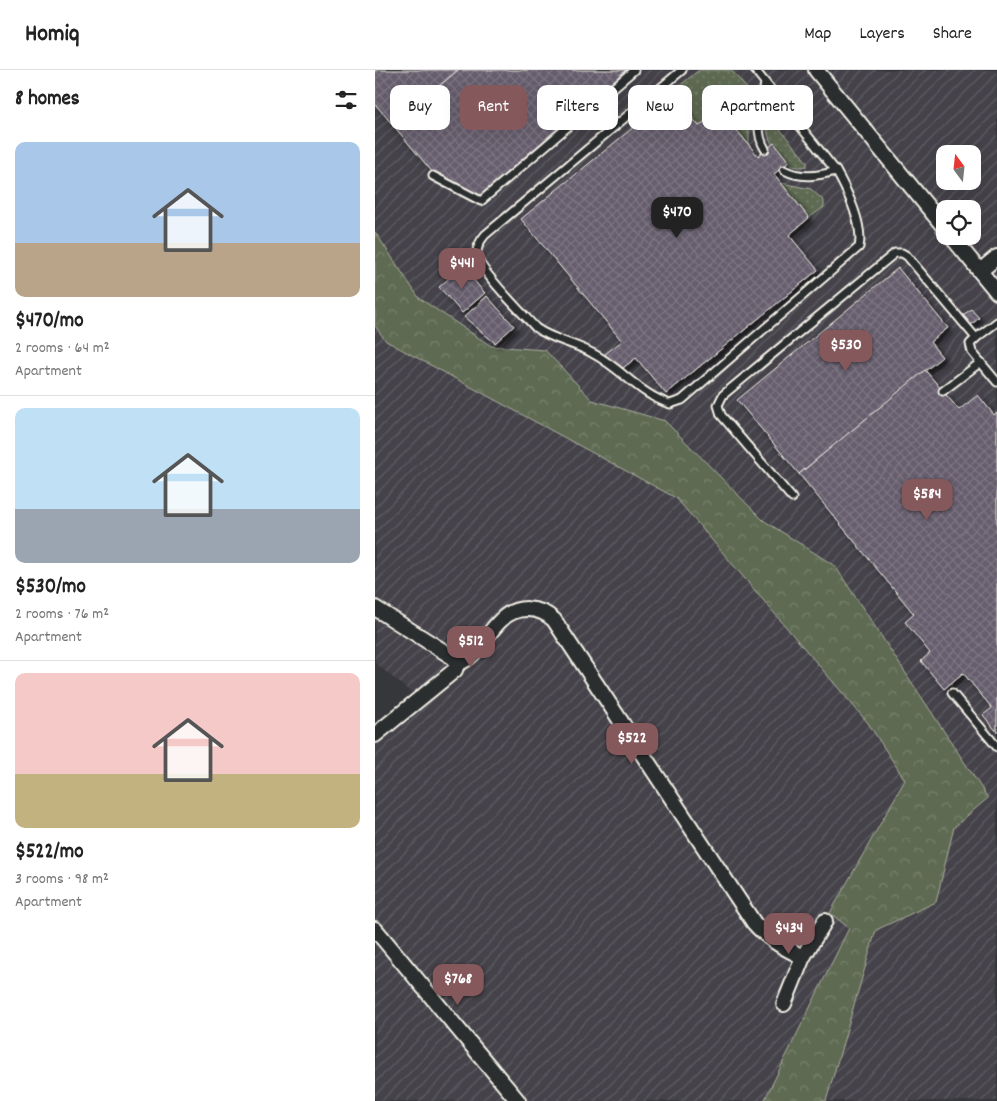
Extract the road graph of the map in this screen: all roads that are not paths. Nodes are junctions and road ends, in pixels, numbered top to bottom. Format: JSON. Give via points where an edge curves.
{"nodes":[{"id":1,"x":633,"y":70,"type":"edge"},
{"id":2,"x":682,"y":70,"type":"edge"},
{"id":3,"x":755,"y":70,"type":"edge"},
{"id":4,"x":816,"y":70,"type":"edge"},
{"id":5,"x":765,"y":83,"type":"junction"},
{"id":6,"x":765,"y":149,"type":"dead end"},
{"id":7,"x":783,"y":170,"type":"dead end"},
{"id":8,"x":836,"y":171,"type":"junction"},
{"id":9,"x":433,"y":176,"type":"dead end"},
{"id":10,"x":936,"y":217,"type":"edge"},
{"id":11,"x":958,"y":245,"type":"edge"},
{"id":12,"x":997,"y":257,"type":"edge"},
{"id":13,"x":980,"y":271,"type":"junction"},
{"id":14,"x":997,"y":292,"type":"edge"},
{"id":15,"x":997,"y":322,"type":"edge"},
{"id":16,"x":976,"y":338,"type":"junction"},
{"id":17,"x":981,"y":362,"type":"junction"},
{"id":18,"x":997,"y":382,"type":"edge"},
{"id":19,"x":943,"y":392,"type":"dead end"},
{"id":20,"x":792,"y":498,"type":"dead end"},
{"id":21,"x":375,"y":608,"type":"edge"},
{"id":22,"x":457,"y":664,"type":"junction"},
{"id":23,"x":952,"y":693,"type":"dead end"},
{"id":24,"x":375,"y":735,"type":"edge"},
{"id":25,"x":997,"y":747,"type":"edge"},
{"id":26,"x":825,"y":921,"type":"dead end"},
{"id":27,"x":375,"y":929,"type":"edge"},
{"id":28,"x":803,"y":957,"type":"junction"},
{"id":29,"x":784,"y":1004,"type":"dead end"},
{"id":30,"x":518,"y":1101,"type":"edge"}],
"edges":[{"from":1,"to":9,"type":"lane","via":[[481,201]]},
{"from":2,"to":8,"type":"lane","via":[[480,242],[477,256],[484,270],[545,334],[597,356],[665,403],[677,403],[859,247],[861,240],[857,220]]},
{"from":3,"to":5,"type":"lane"},
{"from":4,"to":10,"type":"street"},
{"from":5,"to":6,"type":"lane","via":[[759,128]]},
{"from":5,"to":8,"type":"lane"},
{"from":7,"to":8,"type":"lane","via":[[800,176]]},
{"from":11,"to":13,"type":"street"},
{"from":12,"to":13,"type":"street"},
{"from":13,"to":14,"type":"street"},
{"from":15,"to":16,"type":"lane"},
{"from":16,"to":17,"type":"lane","via":[[970,344]]},
{"from":16,"to":20,"type":"lane","via":[[907,256],[895,253],[723,395],[718,405],[721,415]]},
{"from":17,"to":18,"type":"lane"},
{"from":17,"to":19,"type":"lane"},
{"from":21,"to":22,"type":"street","via":[[454,658]]},
{"from":22,"to":24,"type":"street","via":[[455,670]]},
{"from":22,"to":28,"type":"street","via":[[474,654],[509,614],[527,609],[549,615],[754,923],[763,934]]},
{"from":23,"to":25,"type":"lane"},
{"from":26,"to":28,"type":"street"},
{"from":27,"to":30,"type":"street"},
{"from":28,"to":29,"type":"street"}]}
